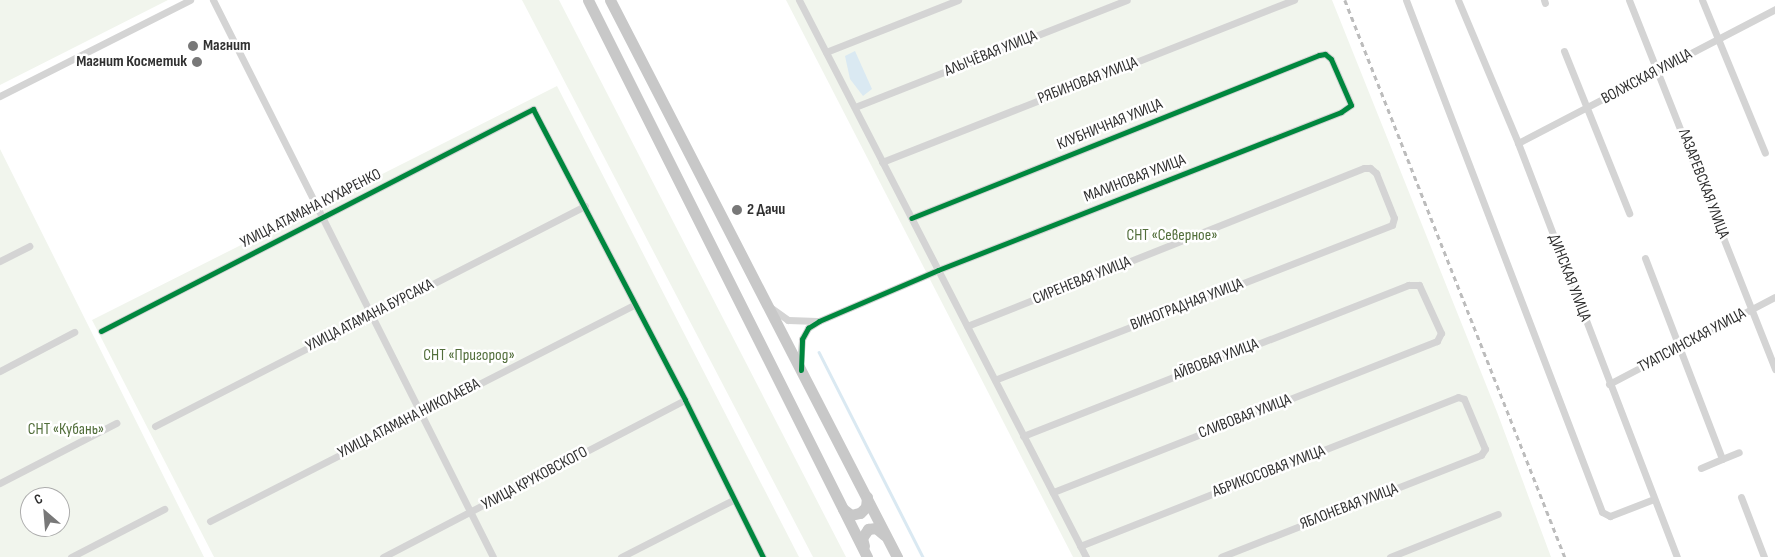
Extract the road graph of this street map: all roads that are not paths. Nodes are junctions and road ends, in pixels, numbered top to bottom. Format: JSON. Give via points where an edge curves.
{"nodes":[{"id":1,"x":190,"y":0,"type":"edge"},
{"id":2,"x":213,"y":0,"type":"edge"},
{"id":3,"x":588,"y":0,"type":"edge"},
{"id":4,"x":610,"y":0,"type":"edge"},
{"id":5,"x":800,"y":0,"type":"edge"},
{"id":6,"x":958,"y":0,"type":"edge"},
{"id":7,"x":1127,"y":0,"type":"edge"},
{"id":8,"x":1294,"y":0,"type":"edge"},
{"id":9,"x":1406,"y":0,"type":"edge"},
{"id":10,"x":1458,"y":0,"type":"edge"},
{"id":11,"x":1629,"y":0,"type":"edge"},
{"id":12,"x":1702,"y":0,"type":"edge"},
{"id":13,"x":180,"y":2,"type":"edge"},
{"id":14,"x":1775,"y":9,"type":"edge"},
{"id":15,"x":1718,"y":39,"type":"junction"},
{"id":16,"x":1564,"y":50,"type":"dead end"},
{"id":17,"x":826,"y":52,"type":"junction"},
{"id":18,"x":1658,"y":70,"type":"junction"},
{"id":19,"x":0,"y":96,"type":"edge"},
{"id":20,"x":855,"y":107,"type":"junction"},
{"id":21,"x":1587,"y":109,"type":"junction"},
{"id":22,"x":1341,"y":112,"type":"joint"},
{"id":23,"x":1518,"y":143,"type":"junction"},
{"id":24,"x":1766,"y":153,"type":"dead end"},
{"id":25,"x":882,"y":162,"type":"junction"},
{"id":26,"x":586,"y":206,"type":"junction"},
{"id":27,"x":1629,"y":213,"type":"dead end"},
{"id":28,"x":322,"y":217,"type":"junction"},
{"id":29,"x":911,"y":218,"type":"junction"},
{"id":30,"x":1379,"y":230,"type":"joint"},
{"id":31,"x":29,"y":246,"type":"dead end"},
{"id":32,"x":1645,"y":258,"type":"dead end"},
{"id":33,"x":0,"y":261,"type":"edge"},
{"id":34,"x":938,"y":270,"type":"junction"},
{"id":35,"x":1775,"y":297,"type":"edge"},
{"id":36,"x":635,"y":304,"type":"junction"},
{"id":37,"x":767,"y":305,"type":"junction"},
{"id":38,"x":1752,"y":310,"type":"junction"},
{"id":39,"x":370,"y":315,"type":"junction"},
{"id":40,"x":819,"y":321,"type":"junction"},
{"id":41,"x":967,"y":326,"type":"junction"},
{"id":42,"x":101,"y":330,"type":"dead end"},
{"id":43,"x":74,"y":332,"type":"dead end"},
{"id":44,"x":1437,"y":341,"type":"joint"},
{"id":45,"x":1680,"y":347,"type":"junction"},
{"id":46,"x":1775,"y":369,"type":"edge"},
{"id":47,"x":801,"y":370,"type":"junction"},
{"id":48,"x":0,"y":371,"type":"edge"},
{"id":49,"x":994,"y":380,"type":"junction"},
{"id":50,"x":1609,"y":384,"type":"junction"},
{"id":51,"x":1458,"y":397,"type":"joint"},
{"id":52,"x":685,"y":400,"type":"junction"},
{"id":53,"x":420,"y":412,"type":"junction"},
{"id":54,"x":116,"y":423,"type":"dead end"},
{"id":55,"x":155,"y":426,"type":"dead end"},
{"id":56,"x":1023,"y":436,"type":"junction"},
{"id":57,"x":1739,"y":452,"type":"dead end"},
{"id":58,"x":1722,"y":459,"type":"junction"},
{"id":59,"x":1701,"y":468,"type":"dead end"},
{"id":60,"x":0,"y":483,"type":"edge"},
{"id":61,"x":1052,"y":492,"type":"junction"},
{"id":62,"x":867,"y":496,"type":"junction"},
{"id":63,"x":1741,"y":497,"type":"dead end"},
{"id":64,"x":1654,"y":499,"type":"junction"},
{"id":65,"x":733,"y":500,"type":"junction"},
{"id":66,"x":842,"y":507,"type":"junction"},
{"id":67,"x":164,"y":509,"type":"dead end"},
{"id":68,"x":470,"y":513,"type":"junction"},
{"id":69,"x":1498,"y":514,"type":"dead end"},
{"id":70,"x":210,"y":521,"type":"dead end"},
{"id":71,"x":889,"y":540,"type":"junction"},
{"id":72,"x":1080,"y":546,"type":"junction"},
{"id":73,"x":866,"y":555,"type":"edge"},
{"id":74,"x":71,"y":557,"type":"edge"},
{"id":75,"x":383,"y":557,"type":"edge"},
{"id":76,"x":493,"y":557,"type":"edge"},
{"id":77,"x":621,"y":557,"type":"edge"},
{"id":78,"x":763,"y":557,"type":"edge"},
{"id":79,"x":897,"y":557,"type":"edge"},
{"id":80,"x":1086,"y":557,"type":"edge"},
{"id":81,"x":1221,"y":557,"type":"edge"},
{"id":82,"x":1390,"y":557,"type":"edge"},
{"id":83,"x":1677,"y":557,"type":"edge"},
{"id":84,"x":1764,"y":557,"type":"edge"}],
"edges":[{"from":1,"to":13,"type":"street"},
{"from":2,"to":28,"type":"street"},
{"from":3,"to":66,"type":"main road"},
{"from":4,"to":37,"type":"main road"},
{"from":5,"to":17,"type":"street"},
{"from":6,"to":17,"type":"street"},
{"from":7,"to":20,"type":"street","name":"АЛЫЧЁВАЯ УЛИЦА"},
{"from":8,"to":25,"type":"street","name":"РЯБИНОВАЯ УЛИЦА"},
{"from":9,"to":64,"type":"street","via":[[1602,512],[1610,516]]},
{"from":10,"to":23,"type":"street","name":"ДИНСКАЯ УЛИЦА"},
{"from":11,"to":18,"type":"street","name":"ЛАЗАРЕВСКАЯ УЛИЦА"},
{"from":12,"to":15,"type":"street"},
{"from":13,"to":19,"type":"street"},
{"from":14,"to":15,"type":"street","name":"ВОЛЖСКАЯ УЛИЦА"},
{"from":15,"to":18,"type":"street","name":"ВОЛЖСКАЯ УЛИЦА"},
{"from":15,"to":24,"type":"street"},
{"from":16,"to":21,"type":"street"},
{"from":17,"to":20,"type":"street"},
{"from":18,"to":21,"type":"street","name":"ВОЛЖСКАЯ УЛИЦА"},
{"from":18,"to":38,"type":"street","name":"ЛАЗАРЕВСКАЯ УЛИЦА"},
{"from":20,"to":25,"type":"street"},
{"from":21,"to":23,"type":"street","name":"ВОЛЖСКАЯ УЛИЦА"},
{"from":21,"to":27,"type":"street"},
{"from":22,"to":29,"type":"street","name":"КЛУБНИЧНАЯ УЛИЦА","via":[[1350,108],[1350,101],[1331,59],[1325,54],[1319,55]]},
{"from":22,"to":34,"type":"street","name":"МАЛИНОВАЯ УЛИЦА"},
{"from":23,"to":50,"type":"street","name":"ДИНСКАЯ УЛИЦА"},
{"from":25,"to":29,"type":"street"},
{"from":26,"to":28,"type":"street","name":"УЛИЦА АТАМАНА КУХАРЕНКО","via":[[533,108]]},
{"from":26,"to":36,"type":"street"},
{"from":26,"to":39,"type":"street","name":"УЛИЦА АТАМАНА БУРСАКА"},
{"from":28,"to":39,"type":"street"},
{"from":28,"to":42,"type":"street","name":"УЛИЦА АТАМАНА КУХАРЕНКО"},
{"from":29,"to":34,"type":"street"},
{"from":30,"to":41,"type":"street","name":"СИРЕНЕВАЯ УЛИЦА","via":[[1392,225],[1394,218],[1376,173],[1364,168]]},
{"from":30,"to":49,"type":"street","name":"ВИНОГРАДНАЯ УЛИЦА"},
{"from":31,"to":33,"type":"street"},
{"from":32,"to":45,"type":"street"},
{"from":34,"to":40,"type":"street","name":"МАЛИНОВАЯ УЛИЦА"},
{"from":34,"to":41,"type":"street"},
{"from":35,"to":38,"type":"street","name":"ТУАПСИНСКАЯ УЛИЦА"},
{"from":36,"to":52,"type":"street"},
{"from":36,"to":53,"type":"street","name":"УЛИЦА АТАМАНА НИКОЛАЕВА"},
{"from":37,"to":40,"type":"street","via":[[788,320]]},
{"from":37,"to":47,"type":"main road"},
{"from":38,"to":45,"type":"street","name":"ТУАПСИНСКАЯ УЛИЦА"},
{"from":38,"to":46,"type":"street","name":"ЛАЗАРЕВСКАЯ УЛИЦА"},
{"from":39,"to":53,"type":"street"},
{"from":39,"to":55,"type":"street","name":"УЛИЦА АТАМАНА БУРСАКА"},
{"from":40,"to":47,"type":"street","via":[[808,328],[802,339]]},
{"from":41,"to":49,"type":"street"},
{"from":43,"to":48,"type":"street"},
{"from":44,"to":56,"type":"street","name":"АЙВОВАЯ УЛИЦА","via":[[1441,333],[1419,285],[1408,285]]},
{"from":44,"to":61,"type":"street","name":"СЛИВОВАЯ УЛИЦА"},
{"from":45,"to":50,"type":"street","name":"ТУАПСИНСКАЯ УЛИЦА"},
{"from":45,"to":58,"type":"street"},
{"from":47,"to":62,"type":"main road"},
{"from":49,"to":56,"type":"street"},
{"from":50,"to":64,"type":"street","name":"ДИНСКАЯ УЛИЦА"},
{"from":51,"to":72,"type":"street","name":"АБРИКОСОВАЯ УЛИЦА"},
{"from":51,"to":81,"type":"street","name":"ЯБЛОНЕВАЯ УЛИЦА","via":[[1466,402],[1485,449],[1478,457]]},
{"from":52,"to":65,"type":"street"},
{"from":52,"to":68,"type":"street","name":"УЛИЦА КРУКОВСКОГО"},
{"from":53,"to":68,"type":"street"},
{"from":53,"to":70,"type":"street","name":"УЛИЦА АТАМАНА НИКОЛАЕВА"},
{"from":54,"to":60,"type":"street"},
{"from":56,"to":61,"type":"street"},
{"from":57,"to":58,"type":"street"},
{"from":58,"to":59,"type":"street"},
{"from":61,"to":72,"type":"street"},
{"from":62,"to":66,"type":"main road","via":[[866,507],[860,513],[851,515]]},
{"from":62,"to":71,"type":"main road"},
{"from":63,"to":84,"type":"street"},
{"from":64,"to":83,"type":"street","name":"ДИНСКАЯ УЛИЦА"},
{"from":65,"to":77,"type":"street"},
{"from":65,"to":78,"type":"street"},
{"from":66,"to":73,"type":"main road"},
{"from":67,"to":74,"type":"street"},
{"from":68,"to":75,"type":"street","name":"УЛИЦА КРУКОВСКОГО"},
{"from":68,"to":76,"type":"street"},
{"from":69,"to":82,"type":"street"},
{"from":71,"to":73,"type":"main road","via":[[876,528],[868,529],[862,538]]},
{"from":71,"to":79,"type":"main road"},
{"from":72,"to":80,"type":"street"}]}
